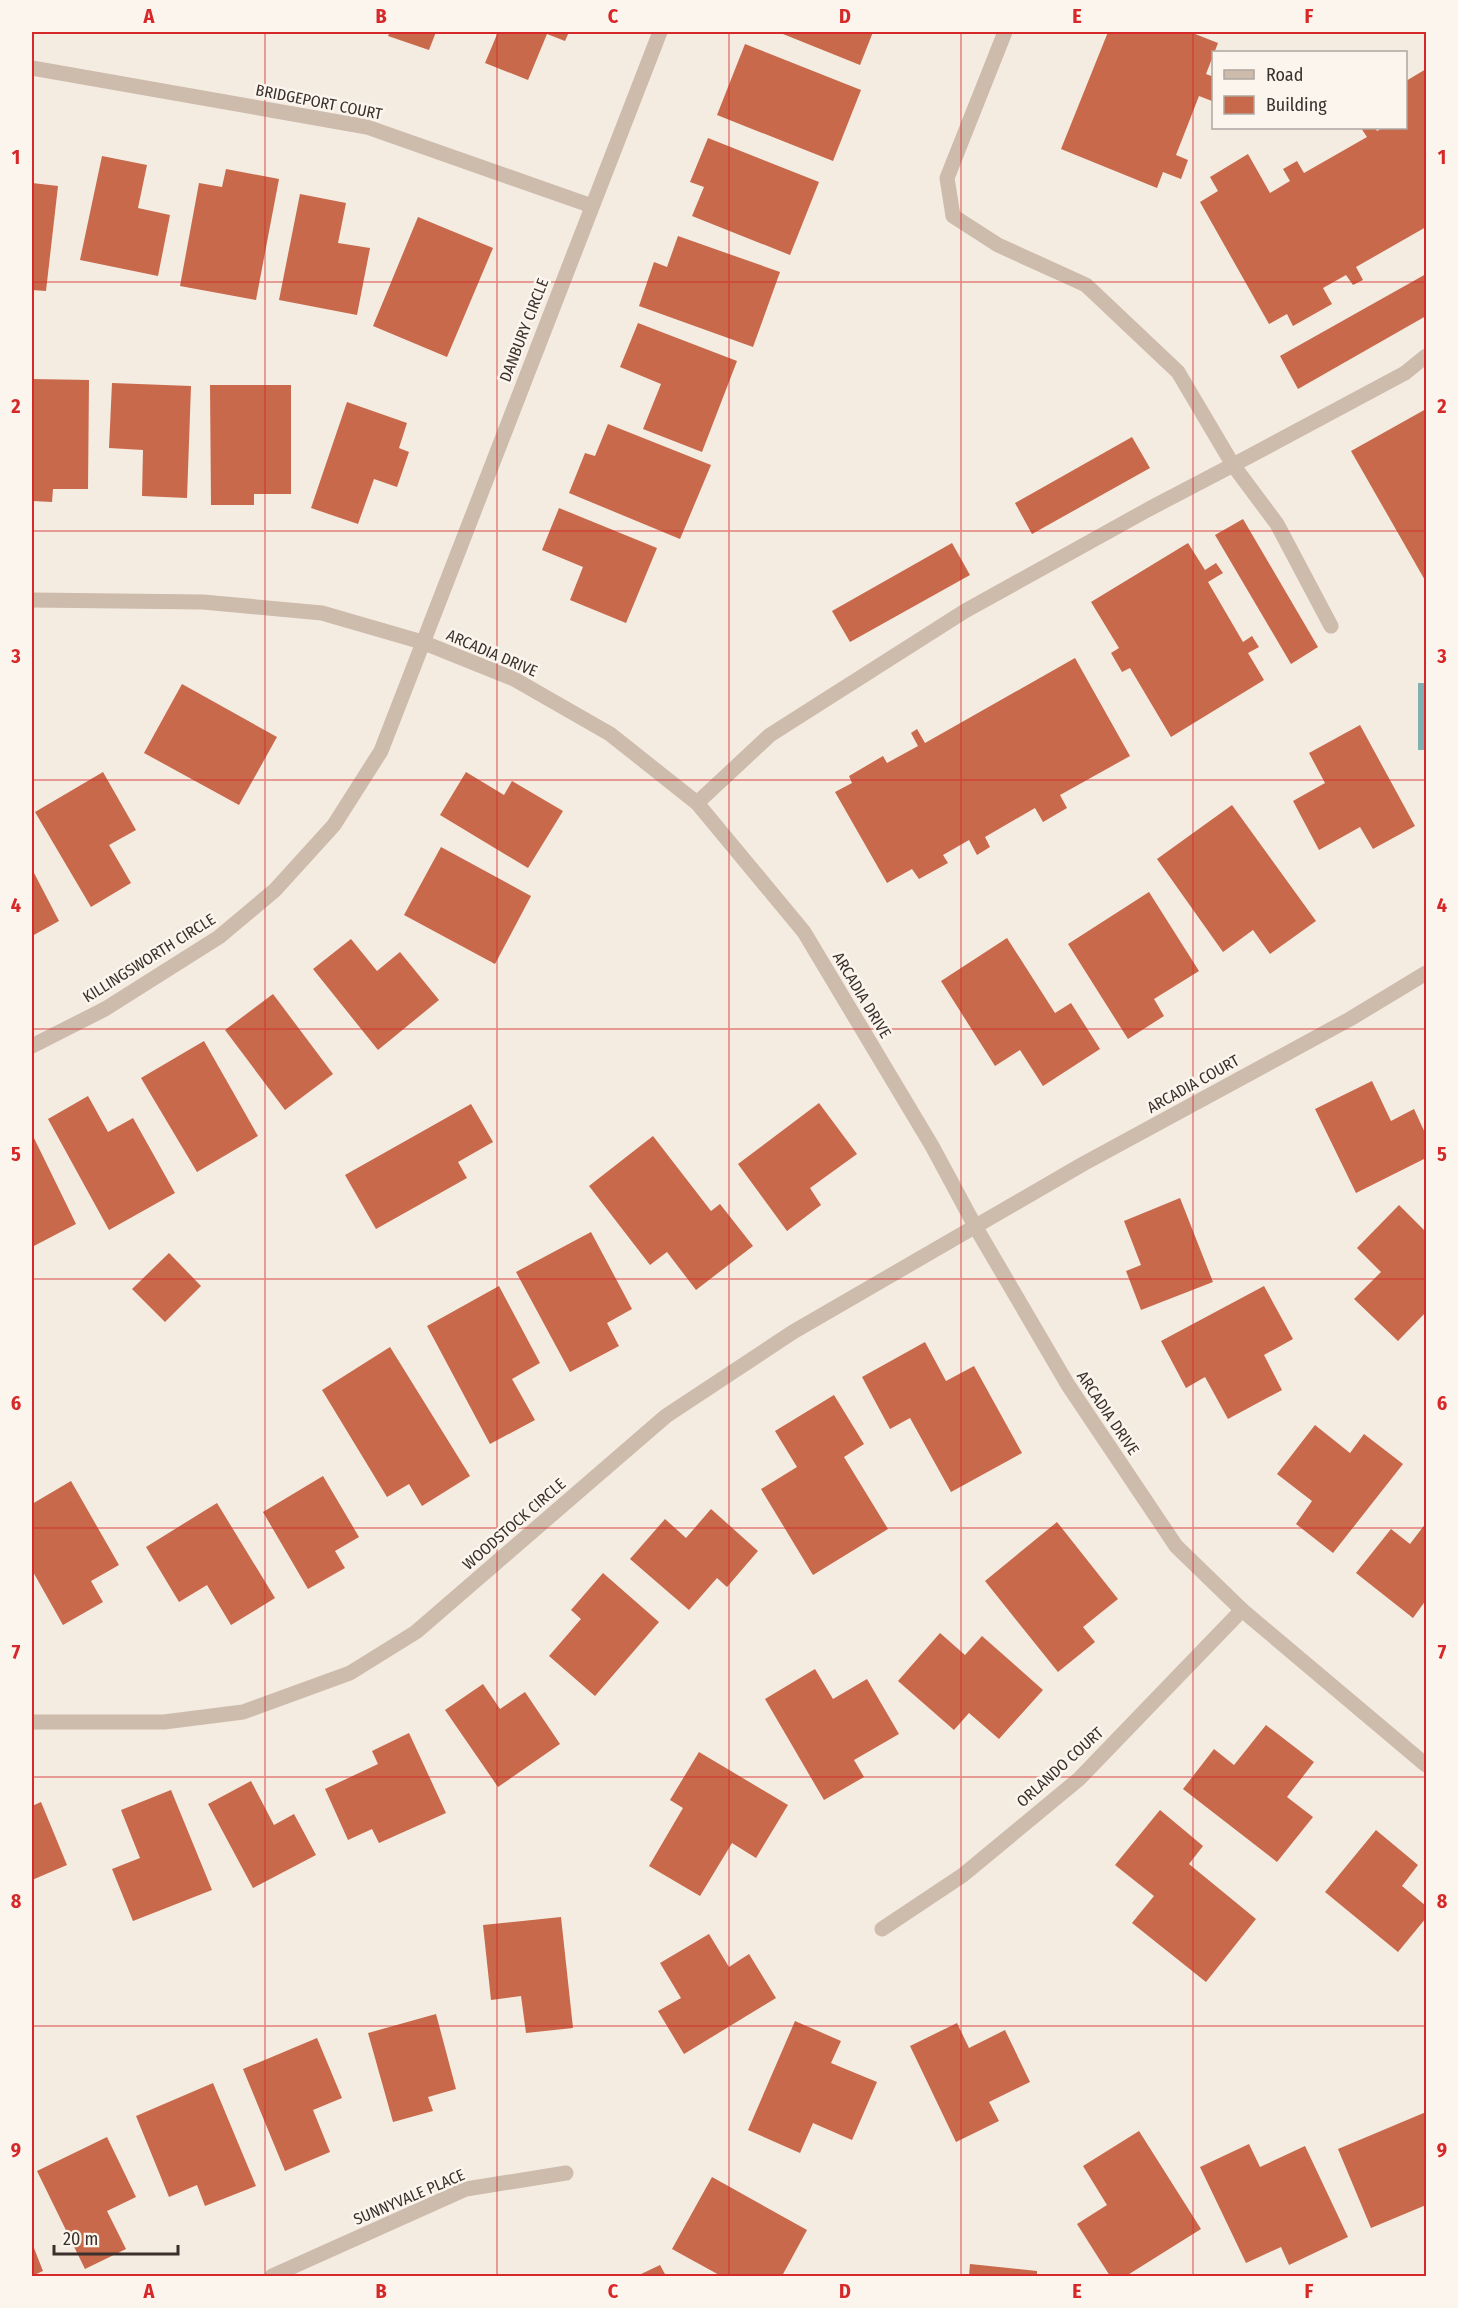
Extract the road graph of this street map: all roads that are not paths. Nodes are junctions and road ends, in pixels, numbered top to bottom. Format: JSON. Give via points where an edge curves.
{"nodes":[{"id":1,"x":660,"y":32,"type":"edge"},
{"id":2,"x":1005,"y":32,"type":"edge"},
{"id":3,"x":32,"y":68,"type":"edge"},
{"id":4,"x":592,"y":206,"type":"junction"},
{"id":5,"x":1426,"y":356,"type":"edge"},
{"id":6,"x":1233,"y":465,"type":"junction"},
{"id":7,"x":32,"y":600,"type":"edge"},
{"id":8,"x":1331,"y":626,"type":"dead end"},
{"id":9,"x":422,"y":642,"type":"junction"},
{"id":10,"x":696,"y":803,"type":"junction"},
{"id":11,"x":1426,"y":973,"type":"edge"},
{"id":12,"x":32,"y":1046,"type":"edge"},
{"id":13,"x":975,"y":1226,"type":"junction"},
{"id":14,"x":1242,"y":1610,"type":"junction"},
{"id":15,"x":32,"y":1722,"type":"edge"},
{"id":16,"x":1426,"y":1765,"type":"edge"},
{"id":17,"x":882,"y":1929,"type":"dead end"},
{"id":18,"x":566,"y":2173,"type":"dead end"},
{"id":19,"x":272,"y":2277,"type":"edge"}],
"edges":[{"from":1,"to":4,"type":"street","name":"DANBURY CIRCLE"},
{"from":2,"to":6,"type":"street","via":[[947,178],[953,216],[998,245],[1086,285],[1178,372]]},
{"from":3,"to":4,"type":"street","name":"BRIDGEPORT COURT","via":[[367,127]]},
{"from":4,"to":9,"type":"street","name":"DANBURY CIRCLE"},
{"from":5,"to":6,"type":"street","via":[[1406,373]]},
{"from":6,"to":8,"type":"street","via":[[1277,524]]},
{"from":6,"to":10,"type":"street","via":[[965,611],[770,735]]},
{"from":7,"to":9,"type":"street","name":"ARCADIA DRIVE","via":[[203,602],[322,613]]},
{"from":9,"to":10,"type":"street","name":"ARCADIA DRIVE","via":[[514,679],[610,734]]},
{"from":9,"to":12,"type":"street","name":"KILLINGSWORTH CIRCLE","via":[[381,751],[334,825],[275,890],[219,937],[105,1009]]},
{"from":10,"to":13,"type":"street","name":"ARCADIA DRIVE","via":[[804,932],[932,1146]]},
{"from":11,"to":13,"type":"street","name":"ARCADIA COURT"},
{"from":13,"to":14,"type":"street","name":"ARCADIA DRIVE","via":[[1068,1385],[1176,1546]]},
{"from":13,"to":15,"type":"street","name":"WOODSTOCK CIRCLE","via":[[793,1332],[666,1416],[416,1632],[350,1673],[243,1712],[164,1722]]},
{"from":14,"to":16,"type":"street","name":"ARCADIA DRIVE"},
{"from":14,"to":17,"type":"street","name":"ORLANDO COURT","via":[[1078,1779],[963,1875]]},
{"from":18,"to":19,"type":"street","name":"SUNNYVALE PLACE","via":[[466,2190]]}]}
